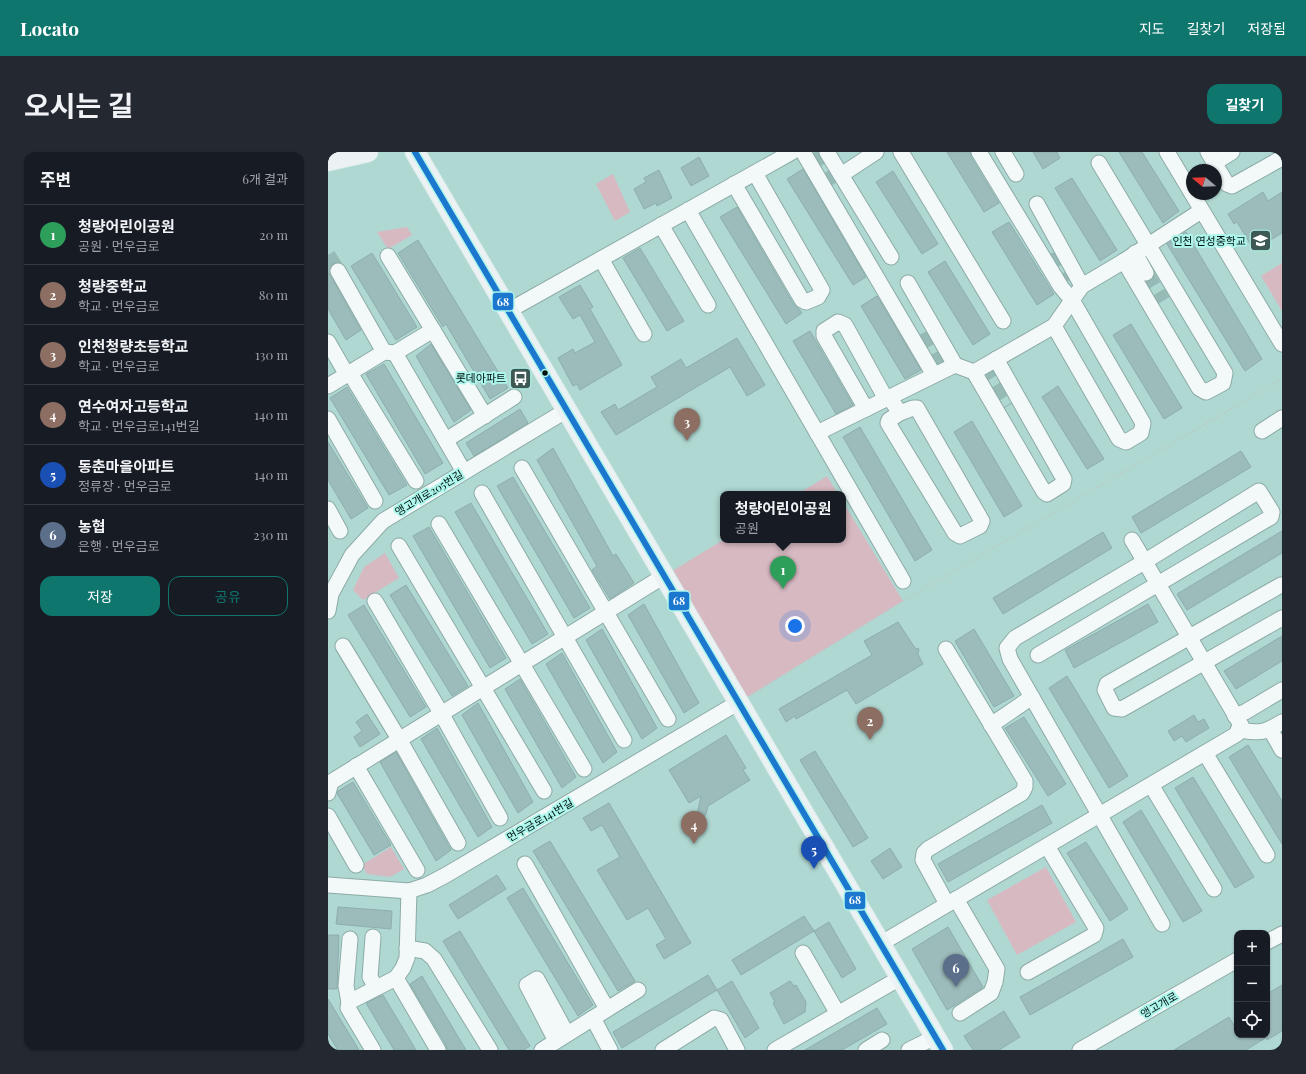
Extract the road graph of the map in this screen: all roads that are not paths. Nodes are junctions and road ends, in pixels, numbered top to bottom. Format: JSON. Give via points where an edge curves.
{"nodes":[{"id":1,"x":337,"y":152,"type":"edge"},
{"id":2,"x":368,"y":152,"type":"edge"},
{"id":3,"x":415,"y":152,"type":"edge"},
{"id":4,"x":792,"y":152,"type":"edge"},
{"id":5,"x":803,"y":152,"type":"edge"},
{"id":6,"x":827,"y":152,"type":"edge"},
{"id":7,"x":876,"y":152,"type":"edge"},
{"id":8,"x":901,"y":152,"type":"edge"},
{"id":9,"x":979,"y":152,"type":"edge"},
{"id":10,"x":1002,"y":152,"type":"edge"},
{"id":11,"x":1167,"y":152,"type":"edge"},
{"id":12,"x":1232,"y":152,"type":"edge"},
{"id":13,"x":1211,"y":157,"type":"edge"},
{"id":14,"x":1282,"y":158,"type":"edge"},
{"id":15,"x":328,"y":160,"type":"edge"},
{"id":16,"x":1099,"y":163,"type":"dead end"},
{"id":17,"x":755,"y":173,"type":"junction"},
{"id":18,"x":1016,"y":174,"type":"dead end"},
{"id":19,"x":841,"y":175,"type":"junction"},
{"id":20,"x":734,"y":184,"type":"junction"},
{"id":21,"x":1037,"y":204,"type":"dead end"},
{"id":22,"x":688,"y":210,"type":"junction"},
{"id":23,"x":1202,"y":211,"type":"junction"},
{"id":24,"x":661,"y":225,"type":"junction"},
{"id":25,"x":1135,"y":253,"type":"junction"},
{"id":26,"x":388,"y":256,"type":"dead end"},
{"id":27,"x":891,"y":256,"type":"dead end"},
{"id":28,"x":600,"y":259,"type":"junction"},
{"id":29,"x":338,"y":271,"type":"tunnel mouth"},
{"id":30,"x":1146,"y":273,"type":"tunnel mouth"},
{"id":31,"x":1068,"y":281,"type":"tunnel mouth"},
{"id":32,"x":908,"y":283,"type":"dead end"},
{"id":33,"x":1082,"y":286,"type":"junction"},
{"id":34,"x":1072,"y":300,"type":"junction"},
{"id":35,"x":708,"y":305,"type":"dead end"},
{"id":36,"x":508,"y":311,"type":"junction"},
{"id":37,"x":1003,"y":322,"type":"dead end"},
{"id":38,"x":1054,"y":326,"type":"junction"},
{"id":39,"x":433,"y":330,"type":"junction"},
{"id":40,"x":644,"y":334,"type":"dead end"},
{"id":41,"x":328,"y":342,"type":"edge"},
{"id":42,"x":1282,"y":344,"type":"edge"},
{"id":43,"x":390,"y":353,"type":"junction"},
{"id":44,"x":996,"y":359,"type":"junction"},
{"id":45,"x":955,"y":365,"type":"junction"},
{"id":46,"x":974,"y":372,"type":"junction"},
{"id":47,"x":348,"y":374,"type":"junction"},
{"id":48,"x":934,"y":375,"type":"junction"},
{"id":49,"x":328,"y":386,"type":"edge"},
{"id":50,"x":514,"y":397,"type":"dead end"},
{"id":51,"x":888,"y":398,"type":"junction"},
{"id":52,"x":866,"y":409,"type":"junction"},
{"id":53,"x":567,"y":410,"type":"junction"},
{"id":54,"x":900,"y":413,"type":"junction"},
{"id":55,"x":485,"y":416,"type":"junction"},
{"id":56,"x":1282,"y":418,"type":"edge"},
{"id":57,"x":328,"y":419,"type":"edge"},
{"id":58,"x":1262,"y":431,"type":"dead end"},
{"id":59,"x":817,"y":433,"type":"junction"},
{"id":60,"x":446,"y":440,"type":"junction"},
{"id":61,"x":522,"y":468,"type":"dead end"},
{"id":62,"x":464,"y":472,"type":"junction"},
{"id":63,"x":416,"y":481,"type":"dead end"},
{"id":64,"x":482,"y":494,"type":"dead end"},
{"id":65,"x":375,"y":501,"type":"dead end"},
{"id":66,"x":328,"y":509,"type":"edge"},
{"id":67,"x":439,"y":524,"type":"dead end"},
{"id":68,"x":340,"y":531,"type":"dead end"},
{"id":69,"x":1132,"y":540,"type":"dead end"},
{"id":70,"x":399,"y":546,"type":"dead end"},
{"id":71,"x":1144,"y":562,"type":"junction"},
{"id":72,"x":664,"y":576,"type":"junction"},
{"id":73,"x":903,"y":581,"type":"dead end"},
{"id":74,"x":1158,"y":585,"type":"junction"},
{"id":75,"x":1282,"y":585,"type":"edge"},
{"id":76,"x":375,"y":601,"type":"dead end"},
{"id":77,"x":328,"y":611,"type":"edge"},
{"id":78,"x":606,"y":612,"type":"junction"},
{"id":79,"x":1282,"y":618,"type":"edge"},
{"id":80,"x":564,"y":638,"type":"junction"},
{"id":81,"x":1189,"y":638,"type":"junction"},
{"id":82,"x":344,"y":646,"type":"dead end"},
{"id":83,"x":946,"y":649,"type":"dead end"},
{"id":84,"x":1038,"y":655,"type":"dead end"},
{"id":85,"x":1204,"y":663,"type":"junction"},
{"id":86,"x":522,"y":664,"type":"junction"},
{"id":87,"x":483,"y":688,"type":"junction"},
{"id":88,"x":1282,"y":690,"type":"edge"},
{"id":89,"x":1032,"y":697,"type":"junction"},
{"id":90,"x":739,"y":702,"type":"junction"},
{"id":91,"x":441,"y":713,"type":"junction"},
{"id":92,"x":668,"y":719,"type":"dead end"},
{"id":93,"x":1237,"y":723,"type":"junction"},
{"id":94,"x":991,"y":725,"type":"junction"},
{"id":95,"x":1276,"y":726,"type":"edge"},
{"id":96,"x":399,"y":739,"type":"junction"},
{"id":97,"x":624,"y":740,"type":"dead end"},
{"id":98,"x":1282,"y":750,"type":"edge"},
{"id":99,"x":1206,"y":753,"type":"junction"},
{"id":100,"x":356,"y":766,"type":"junction"},
{"id":101,"x":584,"y":769,"type":"dead end"},
{"id":102,"x":1151,"y":785,"type":"junction"},
{"id":103,"x":544,"y":791,"type":"dead end"},
{"id":104,"x":328,"y":793,"type":"edge"},
{"id":105,"x":1099,"y":815,"type":"junction"},
{"id":106,"x":328,"y":816,"type":"edge"},
{"id":107,"x":500,"y":818,"type":"dead end"},
{"id":108,"x":458,"y":844,"type":"dead end"},
{"id":109,"x":1047,"y":846,"type":"junction"},
{"id":110,"x":1267,"y":855,"type":"dead end"},
{"id":111,"x":525,"y":864,"type":"dead end"},
{"id":112,"x":356,"y":865,"type":"dead end"},
{"id":113,"x":417,"y":870,"type":"dead end"},
{"id":114,"x":328,"y":884,"type":"edge"},
{"id":115,"x":1214,"y":889,"type":"dead end"},
{"id":116,"x":409,"y":891,"type":"junction"},
{"id":117,"x":952,"y":902,"type":"junction"},
{"id":118,"x":1162,"y":924,"type":"dead end"},
{"id":119,"x":1282,"y":934,"type":"edge"},
{"id":120,"x":373,"y":937,"type":"dead end"},
{"id":121,"x":350,"y":939,"type":"dead end"},
{"id":122,"x":1270,"y":940,"type":"edge"},
{"id":123,"x":880,"y":944,"type":"junction"},
{"id":124,"x":407,"y":948,"type":"junction"},
{"id":125,"x":803,"y":953,"type":"dead end"},
{"id":126,"x":1234,"y":962,"type":"edge"},
{"id":127,"x":1028,"y":972,"type":"dead end"},
{"id":128,"x":396,"y":978,"type":"junction"},
{"id":129,"x":900,"y":978,"type":"junction"},
{"id":130,"x":376,"y":988,"type":"junction"},
{"id":131,"x":638,"y":990,"type":"dead end"},
{"id":132,"x":350,"y":1002,"type":"junction"},
{"id":133,"x":607,"y":1009,"type":"junction"},
{"id":134,"x":960,"y":1013,"type":"dead end"},
{"id":135,"x":838,"y":1014,"type":"junction"},
{"id":136,"x":593,"y":1018,"type":"junction"},
{"id":137,"x":882,"y":1040,"type":"dead end"},
{"id":138,"x":939,"y":1043,"type":"edge"},
{"id":139,"x":373,"y":1050,"type":"edge"},
{"id":140,"x":438,"y":1050,"type":"edge"},
{"id":141,"x":490,"y":1050,"type":"edge"},
{"id":142,"x":542,"y":1050,"type":"edge"},
{"id":143,"x":610,"y":1050,"type":"edge"},
{"id":144,"x":663,"y":1050,"type":"edge"},
{"id":145,"x":737,"y":1050,"type":"edge"},
{"id":146,"x":775,"y":1050,"type":"edge"},
{"id":147,"x":866,"y":1050,"type":"edge"},
{"id":148,"x":909,"y":1050,"type":"edge"},
{"id":149,"x":1080,"y":1050,"type":"edge"}],
"edges":[{"from":1,"to":15,"type":"main road"},
{"from":2,"to":15,"type":"main road"},
{"from":3,"to":36,"type":"main road"},
{"from":4,"to":17,"type":"street"},
{"from":5,"to":48,"type":"street"},
{"from":6,"to":19,"type":"street"},
{"from":7,"to":19,"type":"street"},
{"from":8,"to":37,"type":"street"},
{"from":9,"to":34,"type":"street","via":[[1061,288]]},
{"from":10,"to":18,"type":"street"},
{"from":11,"to":23,"type":"street"},
{"from":12,"to":13,"type":"street"},
{"from":13,"to":14,"type":"street","via":[[1227,184],[1232,186]]},
{"from":16,"to":25,"type":"street"},
{"from":17,"to":20,"type":"street"},
{"from":17,"to":20,"type":"street","via":[[822,290],[818,297],[806,302],[802,300]]},
{"from":19,"to":27,"type":"street"},
{"from":20,"to":22,"type":"street"},
{"from":21,"to":33,"type":"street"},
{"from":22,"to":24,"type":"street"},
{"from":22,"to":59,"type":"street"},
{"from":23,"to":25,"type":"street"},
{"from":23,"to":42,"type":"street"},
{"from":24,"to":28,"type":"street"},
{"from":24,"to":35,"type":"street"},
{"from":25,"to":25,"type":"street","via":[[1199,388],[1206,392],[1223,383],[1225,373]]},
{"from":25,"to":30,"type":"street"},
{"from":25,"to":33,"type":"street"},
{"from":26,"to":39,"type":"street"},
{"from":28,"to":36,"type":"street"},
{"from":28,"to":40,"type":"street"},
{"from":29,"to":43,"type":"street"},
{"from":31,"to":34,"type":"street"},
{"from":32,"to":45,"type":"street"},
{"from":33,"to":34,"type":"street"},
{"from":34,"to":38,"type":"street"},
{"from":34,"to":38,"type":"street","via":[[1142,423],[1141,433],[1126,442],[1119,439]]},
{"from":36,"to":53,"type":"main road"},
{"from":38,"to":44,"type":"street"},
{"from":39,"to":43,"type":"street"},
{"from":39,"to":55,"type":"street"},
{"from":41,"to":47,"type":"street"},
{"from":43,"to":47,"type":"street"},
{"from":43,"to":60,"type":"street"},
{"from":44,"to":46,"type":"street"},
{"from":44,"to":46,"type":"street","via":[[1064,479],[1063,484],[1047,494]]},
{"from":45,"to":46,"type":"street"},
{"from":45,"to":48,"type":"street"},
{"from":47,"to":49,"type":"street"},
{"from":47,"to":63,"type":"street"},
{"from":48,"to":51,"type":"street"},
{"from":50,"to":55,"type":"street"},
{"from":51,"to":52,"type":"street"},
{"from":51,"to":52,"type":"street","via":[[845,325],[838,322],[824,331],[824,336]]},
{"from":51,"to":54,"type":"street"},
{"from":52,"to":59,"type":"street"},
{"from":53,"to":62,"type":"street","name":"앵고개로205번길"},
{"from":53,"to":72,"type":"main road"},
{"from":54,"to":54,"type":"street","via":[[888,423],[955,534],[960,536],[980,526],[982,521],[917,408]]},
{"from":55,"to":60,"type":"street"},
{"from":56,"to":58,"type":"street"},
{"from":57,"to":65,"type":"street"},
{"from":59,"to":73,"type":"street"},
{"from":60,"to":62,"type":"street"},
{"from":61,"to":78,"type":"street"},
{"from":62,"to":77,"type":"street","name":"앵고개로205번길","via":[[383,521],[352,555],[331,594]]},
{"from":64,"to":80,"type":"street"},
{"from":66,"to":68,"type":"street"},
{"from":67,"to":86,"type":"street"},
{"from":69,"to":71,"type":"street"},
{"from":70,"to":87,"type":"street"},
{"from":71,"to":74,"type":"street"},
{"from":71,"to":74,"type":"street","via":[[1259,491],[1272,512],[1271,517]]},
{"from":71,"to":89,"type":"street","via":[[1015,638],[1007,648],[1010,659]]},
{"from":72,"to":78,"type":"street"},
{"from":72,"to":90,"type":"main road"},
{"from":74,"to":81,"type":"street"},
{"from":74,"to":84,"type":"street"},
{"from":75,"to":81,"type":"street"},
{"from":76,"to":91,"type":"street"},
{"from":78,"to":80,"type":"street"},
{"from":78,"to":92,"type":"street"},
{"from":79,"to":85,"type":"street"},
{"from":80,"to":86,"type":"street"},
{"from":80,"to":97,"type":"street"},
{"from":81,"to":85,"type":"street"},
{"from":81,"to":85,"type":"street","via":[[1107,684],[1105,690],[1114,708],[1122,709]]},
{"from":82,"to":96,"type":"street"},
{"from":83,"to":94,"type":"street"},
{"from":85,"to":93,"type":"street"},
{"from":86,"to":87,"type":"street"},
{"from":86,"to":101,"type":"street"},
{"from":87,"to":91,"type":"street"},
{"from":87,"to":103,"type":"street"},
{"from":88,"to":93,"type":"street","via":[[1246,712]]},
{"from":89,"to":94,"type":"street"},
{"from":89,"to":105,"type":"street"},
{"from":90,"to":116,"type":"street","name":"먼우금로141번길","via":[[446,875]]},
{"from":90,"to":123,"type":"main road"},
{"from":91,"to":96,"type":"street"},
{"from":91,"to":107,"type":"street"},
{"from":93,"to":95,"type":"street","via":[[1259,733]]},
{"from":93,"to":99,"type":"street","via":[[1237,734]]},
{"from":94,"to":117,"type":"street","via":[[1025,781],[1025,787],[1022,793],[928,848],[924,853],[923,860]]},
{"from":95,"to":98,"type":"street"},
{"from":96,"to":100,"type":"street"},
{"from":96,"to":108,"type":"street"},
{"from":99,"to":102,"type":"street"},
{"from":99,"to":110,"type":"street"},
{"from":100,"to":104,"type":"street","via":[[331,782]]},
{"from":100,"to":113,"type":"street"},
{"from":102,"to":105,"type":"street"},
{"from":102,"to":115,"type":"street"},
{"from":105,"to":109,"type":"street"},
{"from":105,"to":118,"type":"street"},
{"from":106,"to":112,"type":"street"},
{"from":109,"to":117,"type":"street"},
{"from":109,"to":127,"type":"street","via":[[1096,928],[1094,935]]},
{"from":111,"to":133,"type":"street"},
{"from":114,"to":116,"type":"street","name":"먼우금로141번길"},
{"from":116,"to":124,"type":"street"},
{"from":117,"to":123,"type":"street"},
{"from":117,"to":134,"type":"street","via":[[997,969],[991,993]]},
{"from":119,"to":122,"type":"street"},
{"from":120,"to":130,"type":"street","via":[[370,978]]},
{"from":121,"to":132,"type":"street","via":[[346,986]]},
{"from":123,"to":129,"type":"main road"},
{"from":124,"to":128,"type":"street","via":[[407,958]]},
{"from":124,"to":141,"type":"street","via":[[425,951],[434,959]]},
{"from":125,"to":135,"type":"street"},
{"from":126,"to":149,"type":"street","name":"앵고개로"},
{"from":128,"to":130,"type":"street"},
{"from":128,"to":140,"type":"street"},
{"from":129,"to":135,"type":"street"},
{"from":129,"to":138,"type":"main road"},
{"from":130,"to":132,"type":"street"},
{"from":131,"to":133,"type":"street"},
{"from":132,"to":139,"type":"street","via":[[348,1008]]},
{"from":133,"to":136,"type":"street"},
{"from":135,"to":146,"type":"street"},
{"from":136,"to":142,"type":"street"},
{"from":136,"to":143,"type":"street"},
{"from":137,"to":147,"type":"street"},
{"from":138,"to":148,"type":"street"},
{"from":144,"to":145,"type":"street","via":[[714,1018],[721,1020]]}]}
